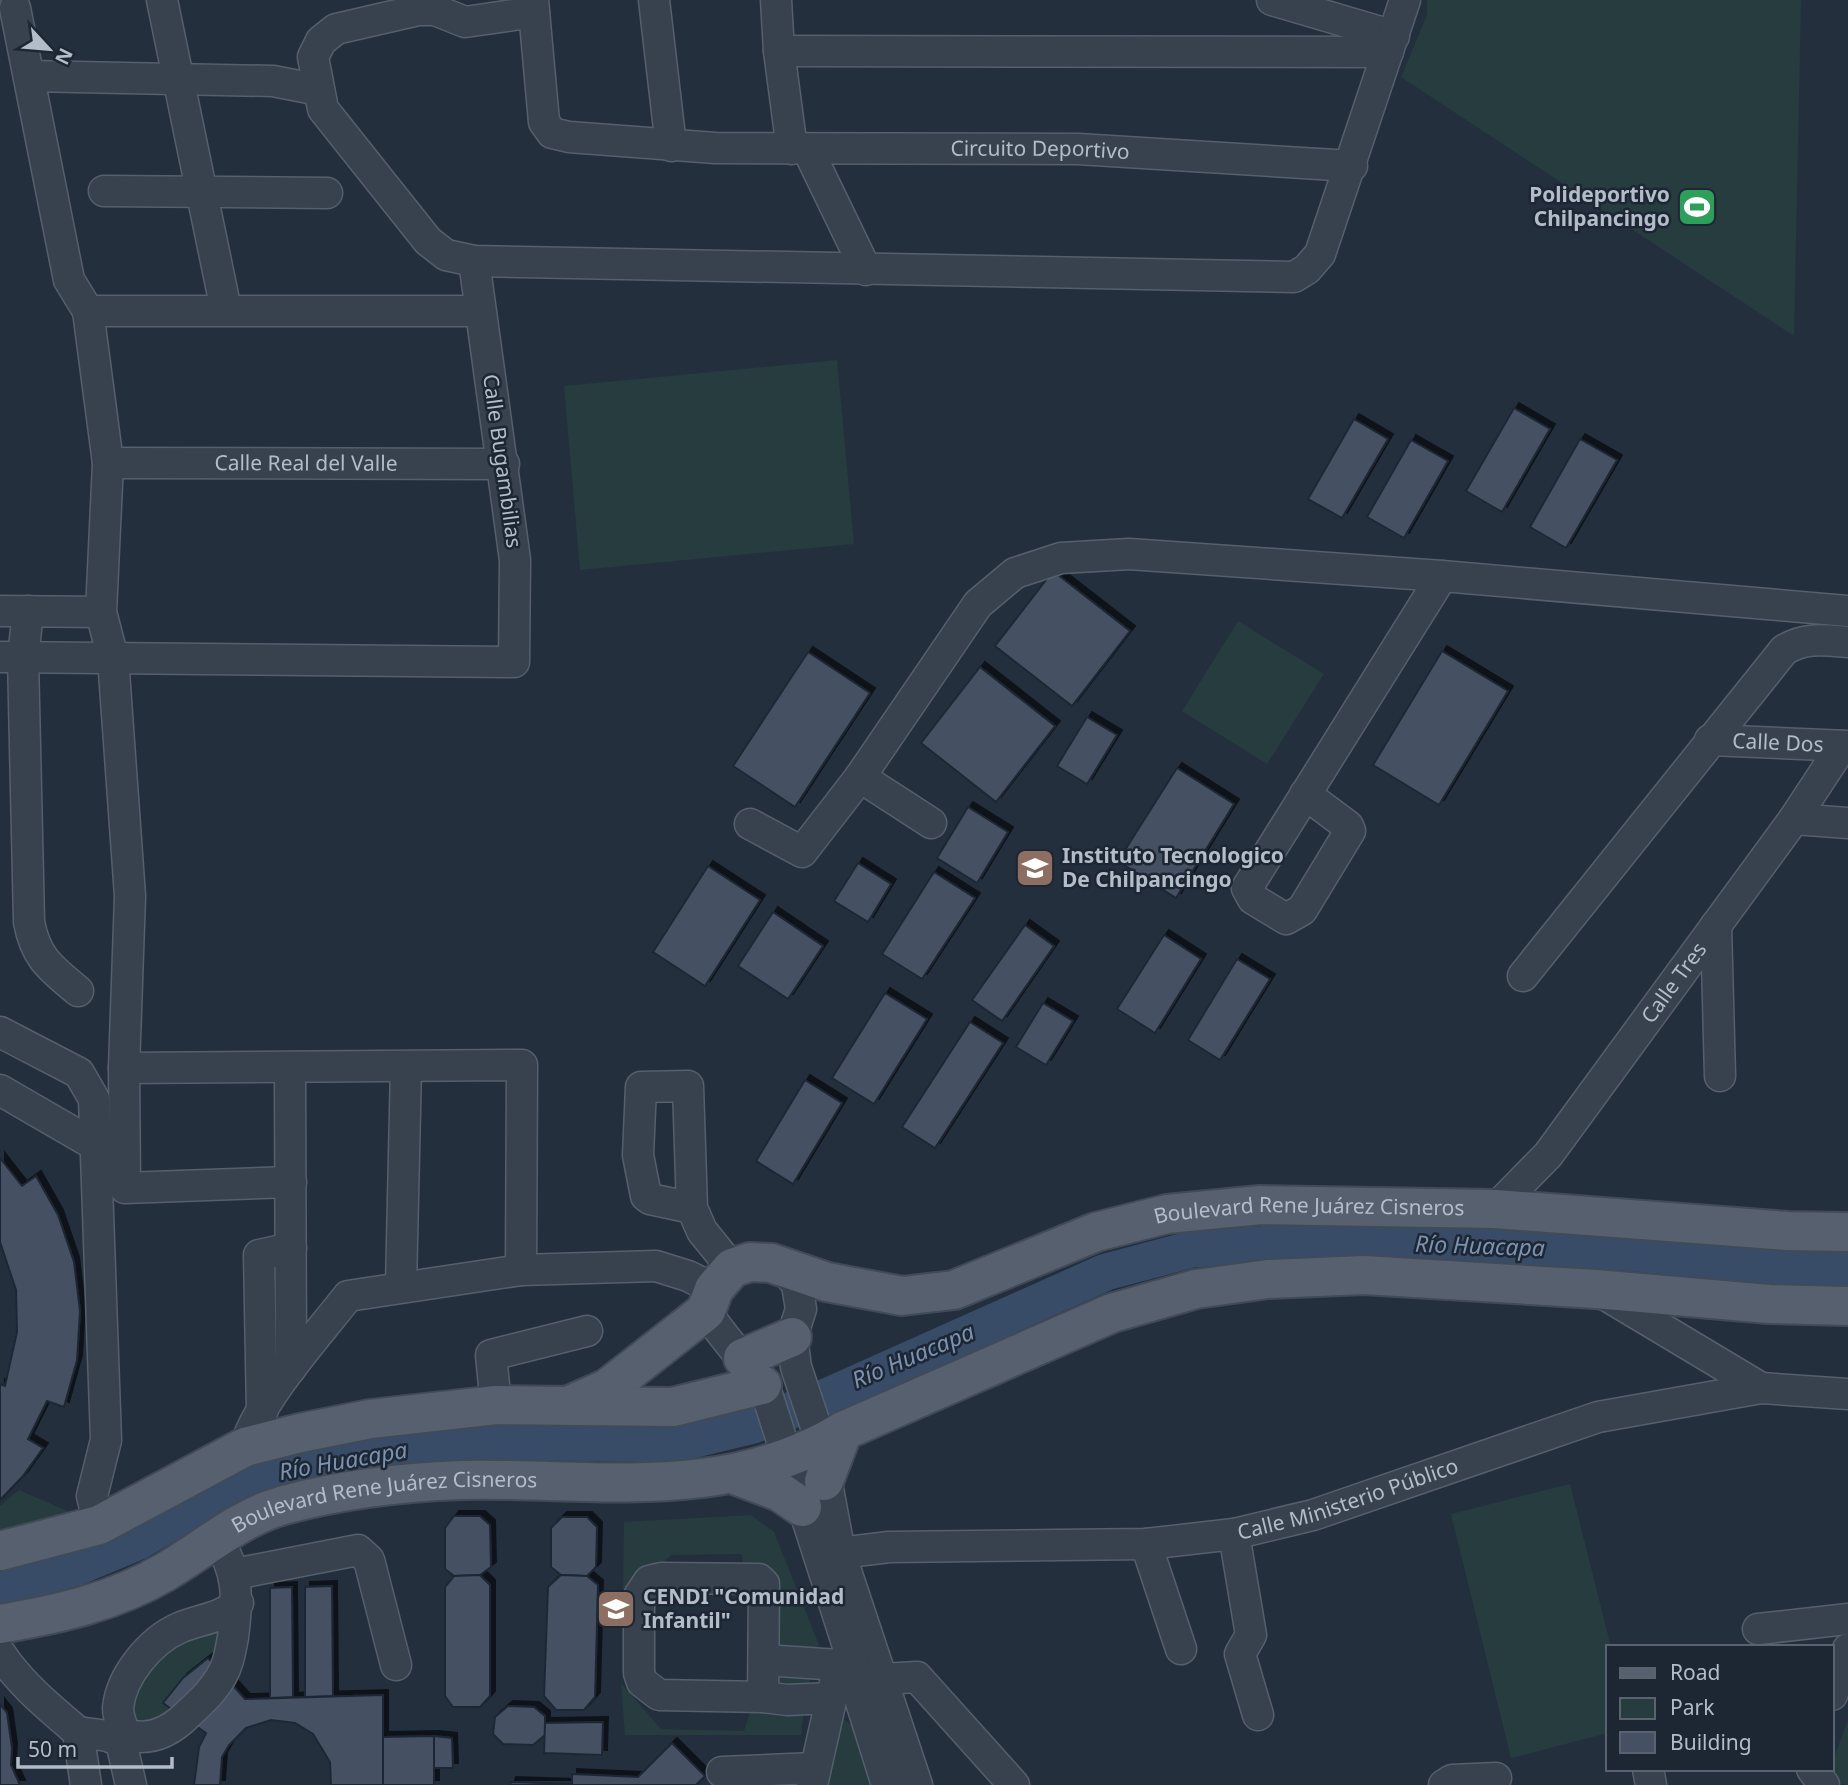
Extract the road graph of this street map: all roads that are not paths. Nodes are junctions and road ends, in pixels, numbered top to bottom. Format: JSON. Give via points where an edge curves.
{"nodes":[{"id":1,"x":162,"y":0,"type":"edge"},
{"id":2,"x":654,"y":0,"type":"edge"},
{"id":3,"x":776,"y":0,"type":"edge"},
{"id":4,"x":1272,"y":0,"type":"edge"},
{"id":5,"x":1405,"y":0,"type":"edge"},
{"id":6,"x":533,"y":6,"type":"edge"},
{"id":7,"x":15,"y":8,"type":"dead end"},
{"id":8,"x":1391,"y":44,"type":"junction"},
{"id":9,"x":779,"y":51,"type":"junction"},
{"id":10,"x":29,"y":75,"type":"junction"},
{"id":11,"x":180,"y":79,"type":"junction"},
{"id":12,"x":319,"y":90,"type":"junction"},
{"id":13,"x":671,"y":146,"type":"junction"},
{"id":14,"x":800,"y":150,"type":"junction"},
{"id":15,"x":1352,"y":166,"type":"junction"},
{"id":16,"x":104,"y":191,"type":"dead end"},
{"id":17,"x":327,"y":193,"type":"dead end"},
{"id":18,"x":202,"y":194,"type":"junction"},
{"id":19,"x":474,"y":261,"type":"junction"},
{"id":20,"x":866,"y":270,"type":"junction"},
{"id":21,"x":226,"y":310,"type":"junction"},
{"id":22,"x":480,"y":311,"type":"junction"},
{"id":23,"x":88,"y":312,"type":"junction"},
{"id":24,"x":108,"y":463,"type":"junction"},
{"id":25,"x":504,"y":464,"type":"junction"},
{"id":26,"x":1441,"y":576,"type":"junction"},
{"id":27,"x":14,"y":611,"type":"edge"},
{"id":28,"x":1848,"y":611,"type":"edge"},
{"id":29,"x":101,"y":612,"type":"junction"},
{"id":30,"x":1848,"y":642,"type":"edge"},
{"id":31,"x":12,"y":657,"type":"edge"},
{"id":32,"x":113,"y":658,"type":"junction"},
{"id":33,"x":1710,"y":740,"type":"junction"},
{"id":34,"x":1845,"y":746,"type":"edge"},
{"id":35,"x":860,"y":777,"type":"junction"},
{"id":36,"x":1305,"y":794,"type":"dead end"},
{"id":37,"x":1794,"y":819,"type":"junction"},
{"id":38,"x":931,"y":823,"type":"dead end"},
{"id":39,"x":1848,"y":823,"type":"edge"},
{"id":40,"x":750,"y":824,"type":"dead end"},
{"id":41,"x":1716,"y":925,"type":"junction"},
{"id":42,"x":1523,"y":976,"type":"dead end"},
{"id":43,"x":78,"y":991,"type":"dead end"},
{"id":44,"x":0,"y":1032,"type":"edge"},
{"id":45,"x":406,"y":1067,"type":"junction"},
{"id":46,"x":124,"y":1068,"type":"junction"},
{"id":47,"x":290,"y":1069,"type":"junction"},
{"id":48,"x":1720,"y":1076,"type":"dead end"},
{"id":49,"x":0,"y":1090,"type":"edge"},
{"id":50,"x":95,"y":1145,"type":"junction"},
{"id":51,"x":291,"y":1182,"type":"junction"},
{"id":52,"x":692,"y":1208,"type":"dead end"},
{"id":53,"x":1494,"y":1209,"type":"junction"},
{"id":54,"x":1848,"y":1232,"type":"edge"},
{"id":55,"x":291,"y":1248,"type":"junction"},
{"id":56,"x":521,"y":1270,"type":"junction"},
{"id":57,"x":786,"y":1270,"type":"junction"},
{"id":58,"x":401,"y":1286,"type":"junction"},
{"id":59,"x":717,"y":1289,"type":"junction"},
{"id":60,"x":1595,"y":1289,"type":"junction"},
{"id":61,"x":1848,"y":1306,"type":"edge"},
{"id":62,"x":587,"y":1331,"type":"dead end"},
{"id":63,"x":792,"y":1337,"type":"junction"},
{"id":64,"x":291,"y":1368,"type":"junction"},
{"id":65,"x":768,"y":1378,"type":"junction"},
{"id":66,"x":1760,"y":1388,"type":"junction"},
{"id":67,"x":1848,"y":1394,"type":"edge"},
{"id":68,"x":572,"y":1404,"type":"junction"},
{"id":69,"x":496,"y":1405,"type":"junction"},
{"id":70,"x":262,"y":1413,"type":"junction"},
{"id":71,"x":245,"y":1447,"type":"junction"},
{"id":72,"x":811,"y":1456,"type":"junction"},
{"id":73,"x":734,"y":1475,"type":"junction"},
{"id":74,"x":99,"y":1525,"type":"junction"},
{"id":75,"x":1234,"y":1534,"type":"junction"},
{"id":76,"x":216,"y":1539,"type":"junction"},
{"id":77,"x":1146,"y":1544,"type":"junction"},
{"id":78,"x":0,"y":1551,"type":"edge"},
{"id":79,"x":840,"y":1553,"type":"junction"},
{"id":80,"x":236,"y":1588,"type":"junction"},
{"id":81,"x":1848,"y":1619,"type":"edge"},
{"id":82,"x":0,"y":1624,"type":"edge"},
{"id":83,"x":1758,"y":1629,"type":"dead end"},
{"id":84,"x":1181,"y":1649,"type":"dead end"},
{"id":85,"x":0,"y":1653,"type":"edge"},
{"id":86,"x":768,"y":1660,"type":"junction"},
{"id":87,"x":846,"y":1663,"type":"junction"},
{"id":88,"x":396,"y":1665,"type":"dead end"},
{"id":89,"x":883,"y":1679,"type":"junction"},
{"id":90,"x":767,"y":1698,"type":"junction"},
{"id":91,"x":831,"y":1698,"type":"junction"},
{"id":92,"x":1258,"y":1715,"type":"dead end"},
{"id":93,"x":78,"y":1732,"type":"junction"},
{"id":94,"x":123,"y":1738,"type":"junction"},
{"id":95,"x":1811,"y":1771,"type":"edge"},
{"id":96,"x":722,"y":1772,"type":"dead end"},
{"id":97,"x":813,"y":1776,"type":"edge"},
{"id":98,"x":1496,"y":1778,"type":"dead end"},
{"id":99,"x":86,"y":1785,"type":"edge"},
{"id":100,"x":131,"y":1785,"type":"edge"},
{"id":101,"x":887,"y":1785,"type":"edge"},
{"id":102,"x":917,"y":1785,"type":"edge"},
{"id":103,"x":1014,"y":1785,"type":"edge"},
{"id":104,"x":1444,"y":1785,"type":"edge"},
{"id":105,"x":1824,"y":1785,"type":"edge"}],
"edges":[{"from":1,"to":11,"type":"street"},
{"from":2,"to":13,"type":"street"},
{"from":3,"to":9,"type":"street"},
{"from":4,"to":8,"type":"street"},
{"from":5,"to":8,"type":"street"},
{"from":6,"to":12,"type":"street","via":[[465,22],[435,10],[419,10],[336,29],[321,41],[313,57]]},
{"from":6,"to":13,"type":"street","name":"Circuito Deportivo","via":[[544,122],[552,133]]},
{"from":7,"to":10,"type":"street"},
{"from":8,"to":9,"type":"street"},
{"from":8,"to":15,"type":"street"},
{"from":9,"to":14,"type":"street"},
{"from":10,"to":11,"type":"street"},
{"from":10,"to":23,"type":"street","via":[[69,280]]},
{"from":11,"to":12,"type":"street","via":[[273,81]]},
{"from":11,"to":18,"type":"street"},
{"from":12,"to":19,"type":"street","via":[[323,108],[428,241],[446,255]]},
{"from":13,"to":14,"type":"street","name":"Circuito Deportivo"},
{"from":14,"to":15,"type":"street","name":"Circuito Deportivo","via":[[1078,149]]},
{"from":14,"to":20,"type":"street"},
{"from":15,"to":20,"type":"street","via":[[1320,254],[1294,277]]},
{"from":16,"to":18,"type":"street"},
{"from":17,"to":18,"type":"street"},
{"from":18,"to":21,"type":"street"},
{"from":19,"to":20,"type":"street"},
{"from":19,"to":22,"type":"street","name":"Calle Bugambilias"},
{"from":21,"to":22,"type":"street"},
{"from":21,"to":23,"type":"street"},
{"from":22,"to":25,"type":"street","name":"Calle Bugambilias"},
{"from":23,"to":24,"type":"street"},
{"from":24,"to":25,"type":"street","name":"Calle Real del Valle"},
{"from":24,"to":29,"type":"street"},
{"from":25,"to":32,"type":"street","name":"Calle Bugambilias","via":[[515,560],[514,662]]},
{"from":26,"to":28,"type":"street"},
{"from":26,"to":35,"type":"street","via":[[1129,554],[1061,558],[1015,573],[978,604]]},
{"from":26,"to":36,"type":"street"},
{"from":27,"to":29,"type":"street"},
{"from":27,"to":31,"type":"street"},
{"from":29,"to":32,"type":"street"},
{"from":30,"to":33,"type":"street","via":[[1812,639],[1784,650]]},
{"from":31,"to":32,"type":"street"},
{"from":31,"to":43,"type":"street","via":[[32,941],[42,961]]},
{"from":32,"to":46,"type":"street","via":[[130,896]]},
{"from":33,"to":34,"type":"street","name":"Calle Dos"},
{"from":33,"to":42,"type":"street"},
{"from":34,"to":37,"type":"street","name":"Calle Tres"},
{"from":35,"to":38,"type":"street"},
{"from":35,"to":40,"type":"street","via":[[803,852]]},
{"from":37,"to":39,"type":"street"},
{"from":37,"to":41,"type":"street","name":"Calle Tres"},
{"from":41,"to":48,"type":"street"},
{"from":41,"to":53,"type":"street","name":"Calle Tres","via":[[1548,1155]]},
{"from":44,"to":50,"type":"street","via":[[79,1073],[94,1099]]},
{"from":45,"to":47,"type":"street"},
{"from":45,"to":56,"type":"street","via":[[522,1065]]},
{"from":45,"to":58,"type":"street"},
{"from":46,"to":47,"type":"street"},
{"from":46,"to":51,"type":"street","via":[[125,1188]]},
{"from":47,"to":51,"type":"street"},
{"from":49,"to":50,"type":"street"},
{"from":50,"to":74,"type":"street","via":[[106,1440],[92,1496]]},
{"from":51,"to":55,"type":"street"},
{"from":52,"to":59,"type":"street"},
{"from":53,"to":54,"type":"main road","name":"Boulevard Rene Juárez Cisneros"},
{"from":53,"to":57,"type":"main road","name":"Boulevard Rene Juárez Cisneros","via":[[1260,1205],[1167,1214],[1096,1231],[954,1290],[902,1296]]},
{"from":55,"to":64,"type":"street"},
{"from":55,"to":70,"type":"street","via":[[259,1255]]},
{"from":56,"to":58,"type":"street"},
{"from":56,"to":59,"type":"street","via":[[656,1266]]},
{"from":57,"to":59,"type":"main road","name":"Boulevard Rene Juárez Cisneros","via":[[771,1263],[750,1262]]},
{"from":57,"to":63,"type":"street","via":[[797,1285],[801,1309]]},
{"from":58,"to":64,"type":"street","via":[[336,1289]]},
{"from":59,"to":65,"type":"street","via":[[722,1337]]},
{"from":59,"to":68,"type":"main road","name":"Boulevard Rene Juárez Cisneros","via":[[608,1388]]},
{"from":60,"to":61,"type":"main road","name":"Boulevard Rene Juárez Cisneros"},
{"from":60,"to":66,"type":"street"},
{"from":60,"to":72,"type":"main road","name":"Boulevard Rene Juárez Cisneros","via":[[1364,1275],[1268,1279],[1196,1289],[1112,1313]]},
{"from":62,"to":69,"type":"street","via":[[491,1356]]},
{"from":63,"to":65,"type":"main road","name":"Boulevard Rene Juárez Cisneros"},
{"from":63,"to":65,"type":"street"},
{"from":64,"to":70,"type":"street"},
{"from":65,"to":68,"type":"main road","name":"Boulevard Rene Juárez Cisneros","via":[[673,1407]]},
{"from":65,"to":72,"type":"street"},
{"from":66,"to":67,"type":"street","name":"Calle Ministerio Público"},
{"from":66,"to":75,"type":"street","name":"Calle Ministerio Público","via":[[1598,1417],[1312,1515]]},
{"from":68,"to":69,"type":"main road","name":"Boulevard Rene Juárez Cisneros"},
{"from":69,"to":71,"type":"main road","name":"Boulevard Rene Juárez Cisneros","via":[[370,1419]]},
{"from":70,"to":71,"type":"street"},
{"from":71,"to":74,"type":"main road","name":"Boulevard Rene Juárez Cisneros"},
{"from":72,"to":73,"type":"main road","name":"Boulevard Rene Juárez Cisneros"},
{"from":72,"to":73,"type":"main road","via":[[780,1492]]},
{"from":72,"to":79,"type":"street"},
{"from":72,"to":87,"type":"street"},
{"from":73,"to":76,"type":"main road","name":"Boulevard Rene Juárez Cisneros","via":[[687,1482],[406,1483],[283,1505]]},
{"from":74,"to":78,"type":"main road","name":"Boulevard Rene Juárez Cisneros"},
{"from":75,"to":77,"type":"street","name":"Calle Ministerio Público"},
{"from":75,"to":92,"type":"street","via":[[1251,1635],[1240,1654]]},
{"from":76,"to":80,"type":"street","via":[[229,1556]]},
{"from":76,"to":82,"type":"main road","name":"Boulevard Rene Juárez Cisneros","via":[[108,1600]]},
{"from":77,"to":79,"type":"street","name":"Calle Ministerio Público","via":[[890,1547]]},
{"from":77,"to":84,"type":"street"},
{"from":79,"to":89,"type":"street"},
{"from":80,"to":88,"type":"street","via":[[358,1549],[369,1560]]},
{"from":80,"to":94,"type":"street","via":[[214,1618],[176,1629],[144,1655],[121,1692],[118,1710]]},
{"from":80,"to":94,"type":"street","via":[[225,1671],[215,1686],[180,1722],[156,1736]]},
{"from":81,"to":83,"type":"street"},
{"from":85,"to":93,"type":"street","via":[[40,1699]]},
{"from":86,"to":87,"type":"street"},
{"from":86,"to":90,"type":"street"},
{"from":86,"to":90,"type":"street","via":[[766,1589],[759,1579],[661,1578],[644,1586],[639,1596],[642,1682],[659,1695]]},
{"from":87,"to":91,"type":"street"},
{"from":87,"to":101,"type":"street"},
{"from":89,"to":102,"type":"street"},
{"from":89,"to":103,"type":"street","via":[[916,1677]]},
{"from":90,"to":91,"type":"street"},
{"from":91,"to":97,"type":"street"},
{"from":93,"to":94,"type":"street"},
{"from":93,"to":99,"type":"street"},
{"from":94,"to":100,"type":"street"},
{"from":95,"to":105,"type":"street"},
{"from":96,"to":97,"type":"street"},
{"from":98,"to":104,"type":"street","via":[[1452,1780]]}]}
